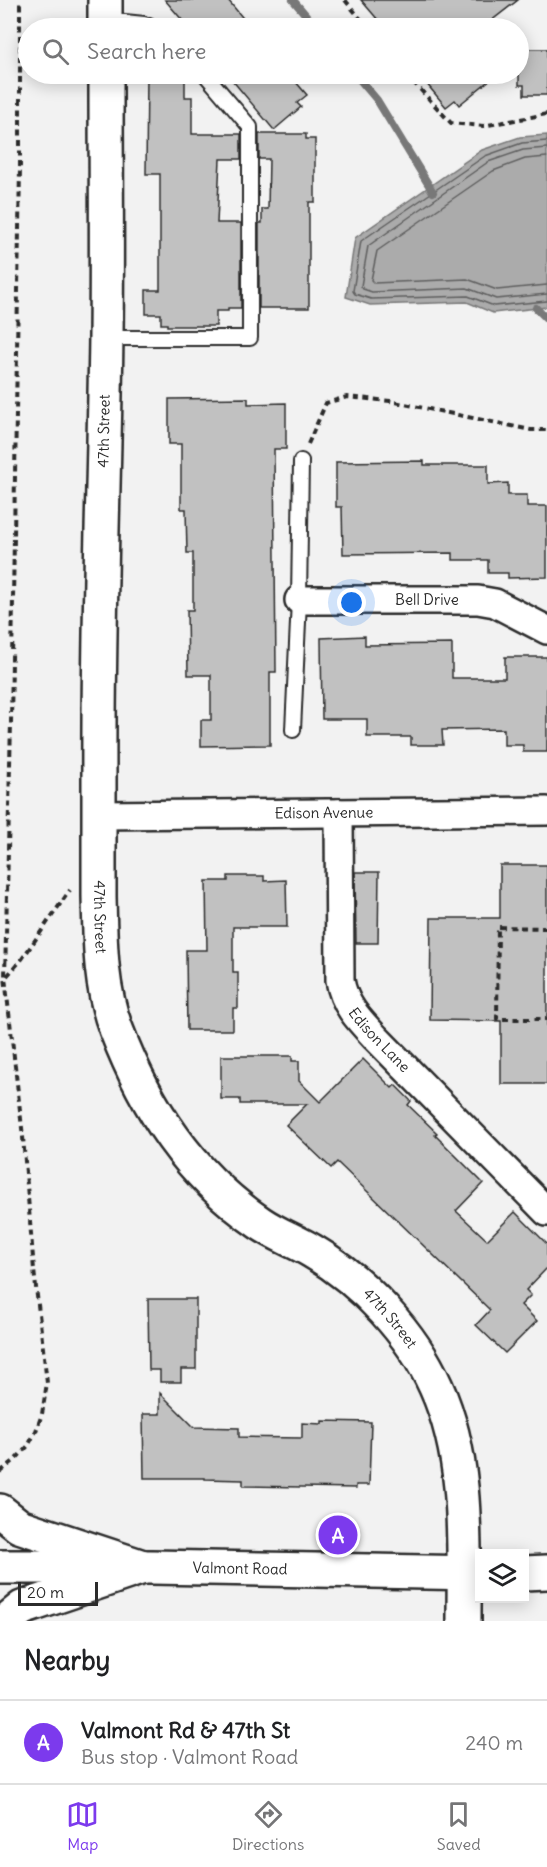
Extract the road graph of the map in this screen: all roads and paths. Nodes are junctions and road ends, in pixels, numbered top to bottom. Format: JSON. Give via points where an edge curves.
{"nodes":[{"id":1,"x":20,"y":0,"type":"edge"},
{"id":2,"x":345,"y":0,"type":"edge"},
{"id":3,"x":20,"y":18,"type":"edge"},
{"id":4,"x":360,"y":18,"type":"edge"},
{"id":5,"x":20,"y":84,"type":"edge"},
{"id":6,"x":106,"y":84,"type":"edge"},
{"id":7,"x":214,"y":84,"type":"edge"},
{"id":8,"x":415,"y":84,"type":"edge"},
{"id":9,"x":547,"y":114,"type":"edge"},
{"id":10,"x":106,"y":338,"type":"junction"},
{"id":11,"x":547,"y":430,"type":"edge"},
{"id":12,"x":301,"y":460,"type":"joint"},
{"id":13,"x":299,"y":600,"type":"junction"},
{"id":14,"x":547,"y":630,"type":"edge"},
{"id":15,"x":293,"y":730,"type":"dead end"},
{"id":16,"x":547,"y":811,"type":"edge"},
{"id":17,"x":339,"y":813,"type":"junction"},
{"id":18,"x":99,"y":816,"type":"junction"},
{"id":19,"x":71,"y":889,"type":"dead end"},
{"id":20,"x":547,"y":928,"type":"edge"},
{"id":21,"x":5,"y":977,"type":"junction"},
{"id":22,"x":547,"y":1019,"type":"edge"},
{"id":23,"x":547,"y":1212,"type":"edge"},
{"id":24,"x":0,"y":1472,"type":"edge"},
{"id":25,"x":0,"y":1511,"type":"edge"},
{"id":26,"x":0,"y":1567,"type":"edge"},
{"id":27,"x":143,"y":1567,"type":"junction"},
{"id":28,"x":472,"y":1572,"type":"edge"},
{"id":29,"x":547,"y":1572,"type":"edge"},
{"id":30,"x":529,"y":1573,"type":"edge"},
{"id":31,"x":6,"y":1621,"type":"edge"},
{"id":32,"x":464,"y":1621,"type":"edge"}],
"edges":[{"from":1,"to":3,"type":"path"},
{"from":2,"to":4,"type":"path"},
{"from":5,"to":21,"type":"path"},
{"from":6,"to":10,"type":"main road","name":"47th Street"},
{"from":7,"to":10,"type":"lane","via":[[250,127],[250,338]]},
{"from":8,"to":9,"type":"path","via":[[451,123],[483,126]]},
{"from":10,"to":18,"type":"main road","name":"47th Street"},
{"from":11,"to":12,"type":"path","via":[[390,401],[347,397],[326,404]]},
{"from":12,"to":13,"type":"lane"},
{"from":13,"to":14,"type":"street","name":"Bell Drive","via":[[478,600],[495,603]]},
{"from":13,"to":15,"type":"lane"},
{"from":16,"to":17,"type":"street","name":"Edison Avenue"},
{"from":17,"to":18,"type":"street","name":"Edison Avenue"},
{"from":17,"to":23,"type":"street","name":"Edison Lane","via":[[340,980],[350,1009]]},
{"from":18,"to":28,"type":"main road","name":"47th Street","via":[[104,982],[115,1027],[149,1104],[181,1150],[219,1191],[262,1225],[316,1253],[357,1283],[394,1320],[423,1363],[442,1403],[455,1448]]},
{"from":19,"to":21,"type":"path"},
{"from":20,"to":22,"type":"path","via":[[498,927],[498,1019]]},
{"from":21,"to":24,"type":"path","via":[[47,1383],[36,1431],[28,1446]]},
{"from":25,"to":27,"type":"main road","via":[[19,1526]]},
{"from":26,"to":27,"type":"main road","name":"Valmont Road"},
{"from":27,"to":28,"type":"main road","name":"Valmont Road"},
{"from":27,"to":31,"type":"main road","via":[[22,1608]]},
{"from":28,"to":32,"type":"main road","name":"47th Street"},
{"from":29,"to":30,"type":"main road"}]}
